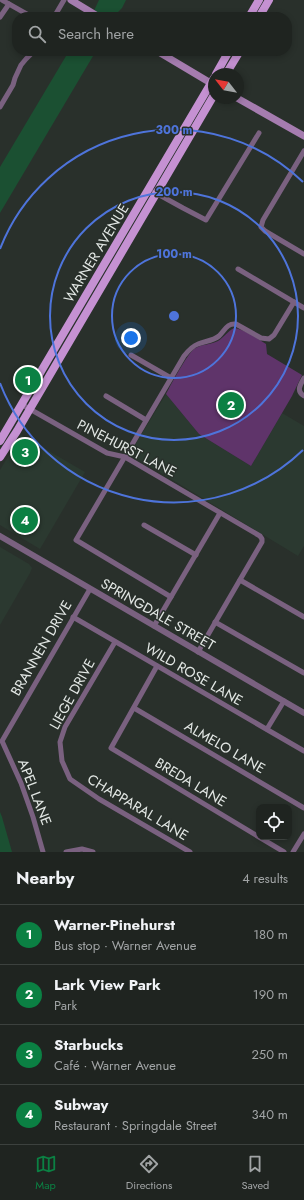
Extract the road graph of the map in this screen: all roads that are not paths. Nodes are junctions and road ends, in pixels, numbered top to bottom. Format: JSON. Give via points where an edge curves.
{"nodes":[{"id":1,"x":2,"y":0,"type":"edge"},
{"id":2,"x":64,"y":0,"type":"edge"},
{"id":3,"x":71,"y":0,"type":"edge"},
{"id":4,"x":259,"y":0,"type":"edge"},
{"id":5,"x":265,"y":0,"type":"edge"},
{"id":6,"x":269,"y":0,"type":"edge"},
{"id":7,"x":9,"y":4,"type":"junction"},
{"id":8,"x":23,"y":12,"type":"edge"},
{"id":9,"x":57,"y":12,"type":"edge"},
{"id":10,"x":91,"y":12,"type":"edge"},
{"id":11,"x":252,"y":12,"type":"edge"},
{"id":12,"x":261,"y":12,"type":"edge"},
{"id":13,"x":262,"y":12,"type":"edge"},
{"id":14,"x":0,"y":17,"type":"edge"},
{"id":15,"x":29,"y":56,"type":"edge"},
{"id":16,"x":166,"y":56,"type":"edge"},
{"id":17,"x":226,"y":56,"type":"edge"},
{"id":18,"x":237,"y":56,"type":"edge"},
{"id":19,"x":219,"y":68,"type":"edge"},
{"id":20,"x":230,"y":68,"type":"edge"},
{"id":21,"x":208,"y":79,"type":"edge"},
{"id":22,"x":208,"y":90,"type":"edge"},
{"id":23,"x":244,"y":102,"type":"edge"},
{"id":24,"x":209,"y":104,"type":"edge"},
{"id":25,"x":0,"y":107,"type":"edge"},
{"id":26,"x":259,"y":133,"type":"dead end"},
{"id":27,"x":304,"y":136,"type":"edge"},
{"id":28,"x":304,"y":151,"type":"edge"},
{"id":29,"x":149,"y":189,"type":"junction"},
{"id":30,"x":157,"y":193,"type":"junction"},
{"id":31,"x":304,"y":254,"type":"edge"},
{"id":32,"x":238,"y":269,"type":"dead end"},
{"id":33,"x":294,"y":302,"type":"junction"},
{"id":34,"x":304,"y":308,"type":"edge"},
{"id":35,"x":132,"y":355,"type":"dead end"},
{"id":36,"x":171,"y":378,"type":"junction"},
{"id":37,"x":304,"y":378,"type":"edge"},
{"id":38,"x":106,"y":396,"type":"dead end"},
{"id":39,"x":304,"y":396,"type":"edge"},
{"id":40,"x":21,"y":404,"type":"junction"},
{"id":41,"x":29,"y":409,"type":"junction"},
{"id":42,"x":146,"y":420,"type":"junction"},
{"id":43,"x":1,"y":438,"type":"edge"},
{"id":44,"x":0,"y":447,"type":"edge"},
{"id":45,"x":0,"y":457,"type":"edge"},
{"id":46,"x":125,"y":457,"type":"junction"},
{"id":47,"x":220,"y":513,"type":"junction"},
{"id":48,"x":144,"y":525,"type":"dead end"},
{"id":49,"x":0,"y":536,"type":"edge"},
{"id":50,"x":196,"y":555,"type":"junction"},
{"id":51,"x":240,"y":580,"type":"junction"},
{"id":52,"x":90,"y":589,"type":"junction"},
{"id":53,"x":171,"y":597,"type":"junction"},
{"id":54,"x":73,"y":617,"type":"junction"},
{"id":55,"x":304,"y":617,"type":"edge"},
{"id":56,"x":215,"y":622,"type":"junction"},
{"id":57,"x":154,"y":626,"type":"junction"},
{"id":58,"x":115,"y":642,"type":"junction"},
{"id":59,"x":198,"y":652,"type":"junction"},
{"id":60,"x":157,"y":666,"type":"junction"},
{"id":61,"x":304,"y":673,"type":"edge"},
{"id":62,"x":284,"y":701,"type":"junction"},
{"id":63,"x":134,"y":708,"type":"junction"},
{"id":64,"x":304,"y":713,"type":"edge"},
{"id":65,"x":267,"y":730,"type":"junction"},
{"id":66,"x":2,"y":741,"type":"joint"},
{"id":67,"x":304,"y":751,"type":"edge"},
{"id":68,"x":62,"y":761,"type":"joint"},
{"id":69,"x":304,"y":808,"type":"edge"},
{"id":70,"x":304,"y":834,"type":"edge"},
{"id":71,"x":43,"y":852,"type":"edge"},
{"id":72,"x":66,"y":852,"type":"edge"},
{"id":73,"x":93,"y":852,"type":"edge"},
{"id":74,"x":190,"y":852,"type":"edge"},
{"id":75,"x":284,"y":852,"type":"edge"},
{"id":76,"x":293,"y":852,"type":"edge"}],
"edges":[{"from":1,"to":7,"type":"street"},
{"from":2,"to":9,"type":"street"},
{"from":3,"to":10,"type":"main road"},
{"from":4,"to":11,"type":"main road"},
{"from":5,"to":12,"type":"main road"},
{"from":6,"to":13,"type":"main road"},
{"from":7,"to":8,"type":"street"},
{"from":7,"to":14,"type":"street"},
{"from":15,"to":25,"type":"street","via":[[21,65]]},
{"from":16,"to":21,"type":"main road"},
{"from":17,"to":19,"type":"main road"},
{"from":18,"to":20,"type":"main road"},
{"from":22,"to":29,"type":"main road","name":"WARNER AVENUE"},
{"from":23,"to":27,"type":"main road"},
{"from":24,"to":30,"type":"main road","name":"WARNER AVENUE"},
{"from":26,"to":30,"type":"street","via":[[206,220]]},
{"from":28,"to":31,"type":"street","via":[[261,227]]},
{"from":29,"to":30,"type":"street"},
{"from":29,"to":40,"type":"main road","name":"WARNER AVENUE"},
{"from":30,"to":41,"type":"main road","name":"WARNER AVENUE"},
{"from":32,"to":33,"type":"street"},
{"from":33,"to":34,"type":"street"},
{"from":33,"to":36,"type":"street","via":[[269,339],[260,338],[233,323],[218,337],[193,346]]},
{"from":35,"to":36,"type":"street"},
{"from":36,"to":42,"type":"street"},
{"from":37,"to":39,"type":"street","via":[[299,390]]},
{"from":38,"to":42,"type":"street"},
{"from":40,"to":41,"type":"street","name":"PINEHURST LANE"},
{"from":40,"to":43,"type":"main road","name":"WARNER AVENUE"},
{"from":41,"to":45,"type":"main road","name":"WARNER AVENUE"},
{"from":41,"to":46,"type":"street","name":"PINEHURST LANE","via":[[107,453]]},
{"from":42,"to":46,"type":"street"},
{"from":43,"to":44,"type":"main road","name":"WARNER AVENUE"},
{"from":46,"to":47,"type":"street","name":"PINEHURST LANE"},
{"from":46,"to":53,"type":"street","via":[[76,540]]},
{"from":47,"to":50,"type":"street"},
{"from":47,"to":51,"type":"street","name":"PINEHURST LANE","via":[[262,539]]},
{"from":48,"to":50,"type":"street"},
{"from":49,"to":52,"type":"street","name":"SPRINGDALE STREET"},
{"from":50,"to":53,"type":"street"},
{"from":51,"to":55,"type":"street"},
{"from":51,"to":56,"type":"street"},
{"from":52,"to":54,"type":"street","name":"BRANNEN DRIVE"},
{"from":52,"to":57,"type":"street","name":"SPRINGDALE STREET"},
{"from":53,"to":57,"type":"street"},
{"from":54,"to":58,"type":"street","name":"WILD ROSE LANE"},
{"from":54,"to":66,"type":"street","name":"BRANNEN DRIVE"},
{"from":56,"to":59,"type":"street"},
{"from":56,"to":61,"type":"street"},
{"from":57,"to":59,"type":"street","name":"SPRINGDALE STREET"},
{"from":58,"to":60,"type":"street","name":"WILD ROSE LANE"},
{"from":58,"to":68,"type":"street","name":"LIEGE DRIVE","via":[[65,727],[60,742]]},
{"from":59,"to":62,"type":"street","name":"SPRINGDALE STREET"},
{"from":60,"to":63,"type":"street"},
{"from":60,"to":65,"type":"street","name":"WILD ROSE LANE"},
{"from":62,"to":64,"type":"street","name":"SPRINGDALE STREET"},
{"from":62,"to":65,"type":"street"},
{"from":63,"to":69,"type":"street","name":"ALMELO LANE"},
{"from":63,"to":75,"type":"street","name":"BREDA LANE","via":[[111,748]]},
{"from":65,"to":67,"type":"street","name":"WILD ROSE LANE"},
{"from":66,"to":71,"type":"street","name":"APEL LANE","via":[[21,783]]},
{"from":68,"to":74,"type":"street","name":"CHAPPARAL LANE","via":[[70,779],[99,799]]},
{"from":70,"to":76,"type":"street"},
{"from":72,"to":73,"type":"street","via":[[82,849]]}]}
